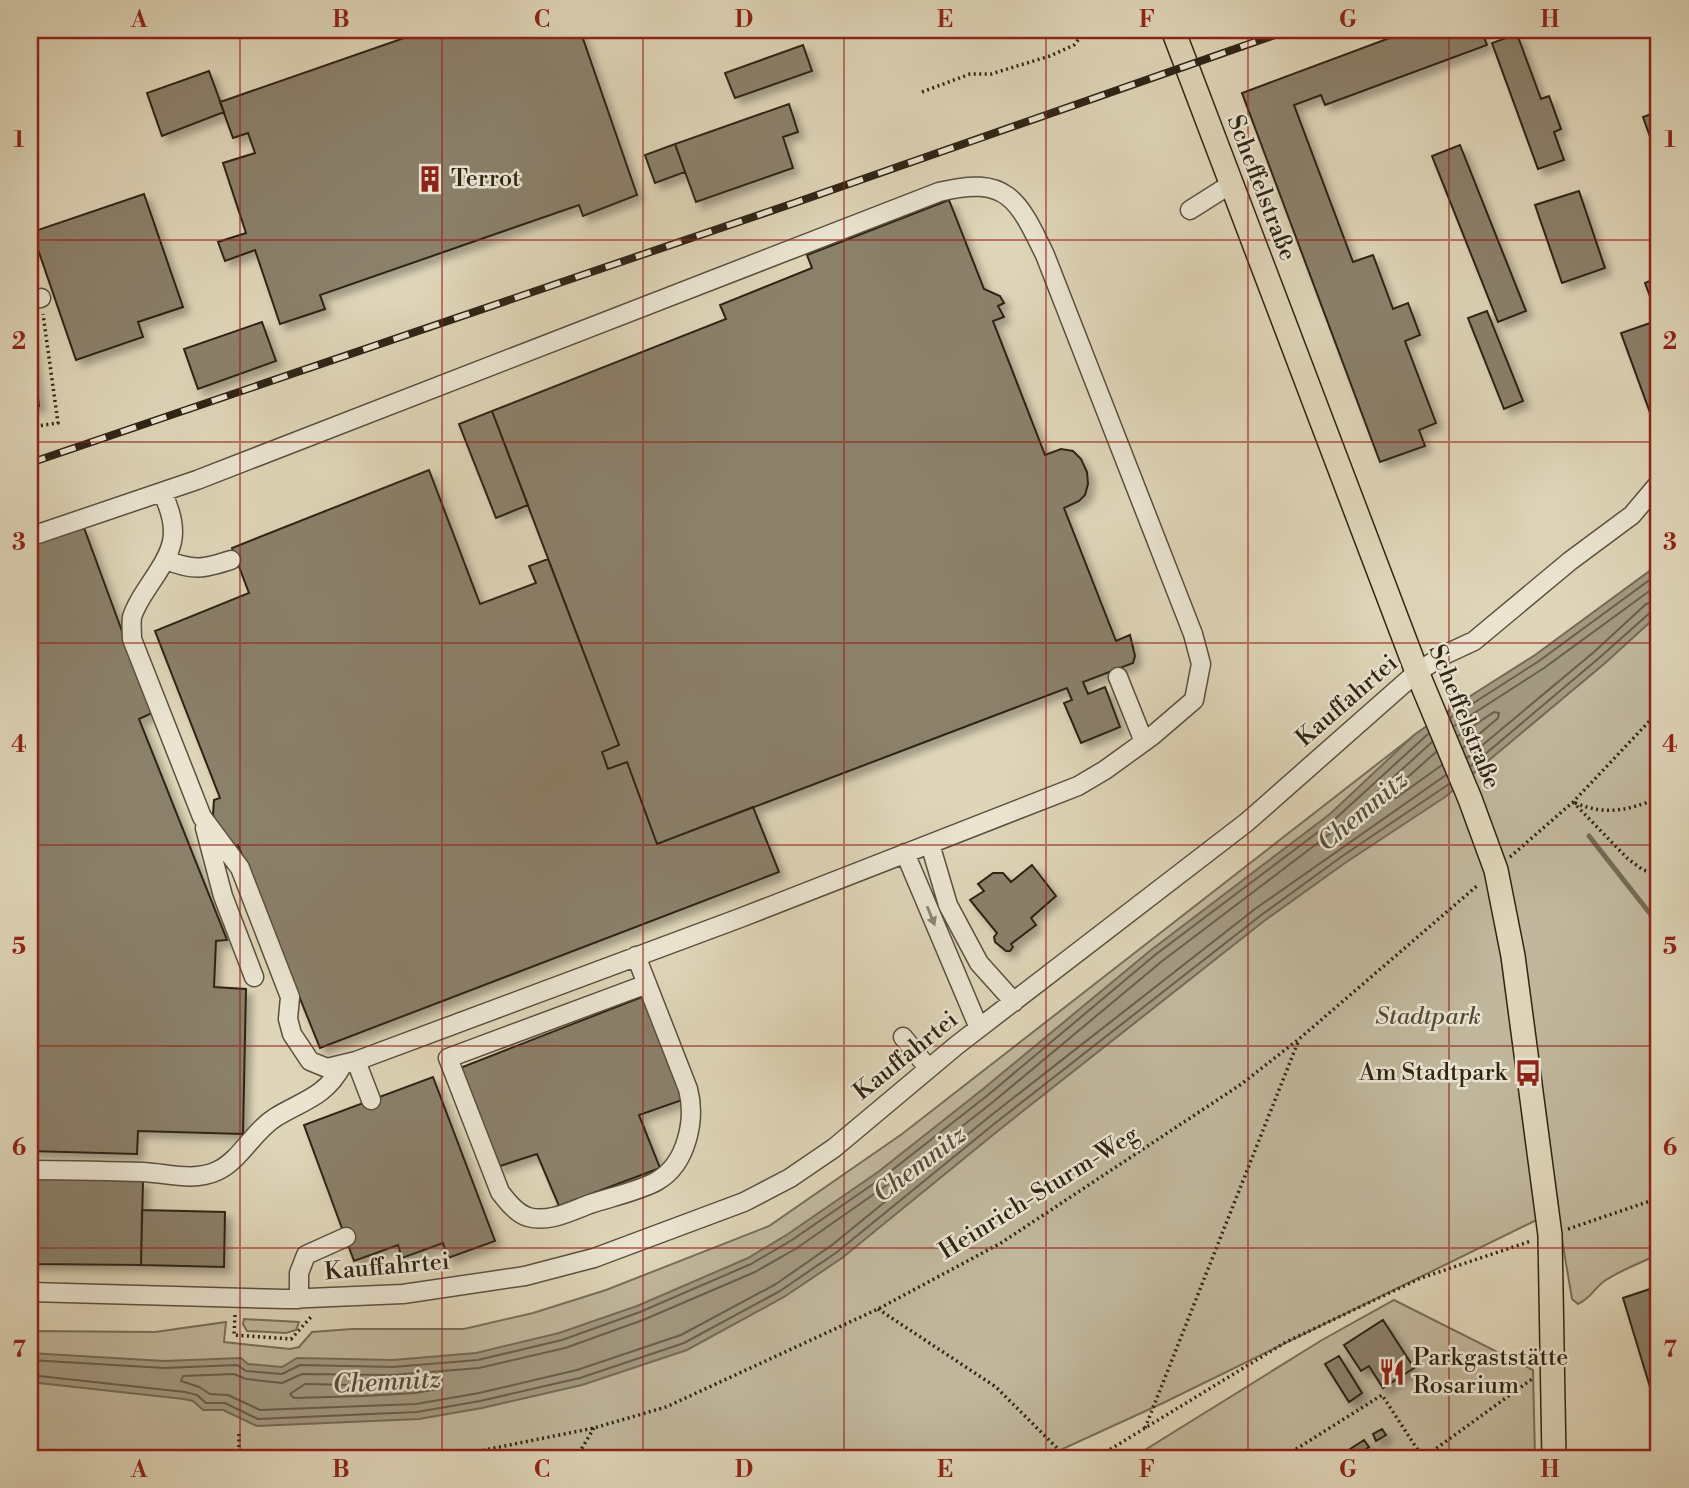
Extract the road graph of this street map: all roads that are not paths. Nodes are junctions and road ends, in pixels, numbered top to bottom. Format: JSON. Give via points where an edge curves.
{"nodes":[{"id":1,"x":1172,"y":30,"type":"edge"},
{"id":2,"x":1231,"y":184,"type":"junction"},
{"id":3,"x":1190,"y":210,"type":"dead end"},
{"id":4,"x":1659,"y":483,"type":"edge"},
{"id":5,"x":162,"y":492,"type":"junction"},
{"id":6,"x":30,"y":537,"type":"edge"},
{"id":7,"x":166,"y":560,"type":"junction"},
{"id":8,"x":231,"y":561,"type":"dead end"},
{"id":9,"x":1417,"y":672,"type":"junction"},
{"id":10,"x":1118,"y":677,"type":"dead end"},
{"id":11,"x":1144,"y":743,"type":"junction"},
{"id":12,"x":202,"y":817,"type":"junction"},
{"id":13,"x":930,"y":844,"type":"junction"},
{"id":14,"x":905,"y":853,"type":"junction"},
{"id":15,"x":636,"y":956,"type":"junction"},
{"id":16,"x":254,"y":977,"type":"dead end"},
{"id":17,"x":647,"y":984,"type":"junction"},
{"id":18,"x":531,"y":995,"type":"junction"},
{"id":19,"x":1014,"y":1002,"type":"junction"},
{"id":20,"x":542,"y":1023,"type":"junction"},
{"id":21,"x":979,"y":1028,"type":"junction"},
{"id":22,"x":903,"y":1037,"type":"dead end"},
{"id":23,"x":349,"y":1064,"type":"junction"},
{"id":24,"x":928,"y":1068,"type":"junction"},
{"id":25,"x":371,"y":1100,"type":"dead end"},
{"id":26,"x":30,"y":1170,"type":"edge"},
{"id":27,"x":345,"y":1237,"type":"dead end"},
{"id":28,"x":30,"y":1292,"type":"edge"},
{"id":29,"x":299,"y":1299,"type":"junction"},
{"id":30,"x":1554,"y":1458,"type":"edge"}],
"edges":[{"from":1,"to":2,"type":"main road","name":"Scheffelstraße"},
{"from":2,"to":3,"type":"street"},
{"from":2,"to":9,"type":"main road","name":"Scheffelstraße"},
{"from":4,"to":9,"type":"street","name":"Kauffahrtei","via":[[1632,515],[1474,642]]},
{"from":5,"to":6,"type":"street"},
{"from":5,"to":7,"type":"street","via":[[174,535]]},
{"from":5,"to":11,"type":"street","via":[[939,192],[963,186],[988,187],[1020,208],[1045,255],[1194,634],[1201,664],[1194,700]]},
{"from":7,"to":8,"type":"street","via":[[188,568]]},
{"from":7,"to":12,"type":"street","via":[[132,617],[132,639]]},
{"from":9,"to":19,"type":"street","name":"Kauffahrtei","via":[[1247,822]]},
{"from":9,"to":30,"type":"main road","name":"Scheffelstraße","via":[[1496,870],[1513,956],[1550,1235]]},
{"from":10,"to":11,"type":"street"},
{"from":11,"to":13,"type":"street","via":[[1078,786]]},
{"from":12,"to":16,"type":"street","via":[[223,896]]},
{"from":12,"to":23,"type":"street","via":[[240,868],[290,997],[288,1019],[296,1041],[310,1061],[327,1068]]},
{"from":13,"to":14,"type":"street"},
{"from":13,"to":19,"type":"street","via":[[948,905],[979,963]]},
{"from":14,"to":15,"type":"street"},
{"from":14,"to":21,"type":"street","one_way":true},
{"from":15,"to":17,"type":"street"},
{"from":15,"to":18,"type":"street"},
{"from":17,"to":20,"type":"street"},
{"from":17,"to":20,"type":"street","via":[[692,1107],[678,1161],[658,1180],[546,1219],[526,1216],[500,1192],[448,1058]]},
{"from":18,"to":20,"type":"street"},
{"from":18,"to":23,"type":"street"},
{"from":19,"to":21,"type":"street","name":"Kauffahrtei"},
{"from":21,"to":24,"type":"street","name":"Kauffahrtei"},
{"from":22,"to":24,"type":"street"},
{"from":23,"to":25,"type":"street"},
{"from":23,"to":26,"type":"street","via":[[319,1095],[273,1119],[215,1172],[191,1177]]},
{"from":24,"to":29,"type":"street","name":"Kauffahrtei","via":[[834,1148],[790,1178],[744,1202],[660,1235],[525,1276],[403,1294]]},
{"from":27,"to":29,"type":"street","via":[[306,1255],[299,1273]]},
{"from":28,"to":29,"type":"street","name":"Kauffahrtei"}]}
